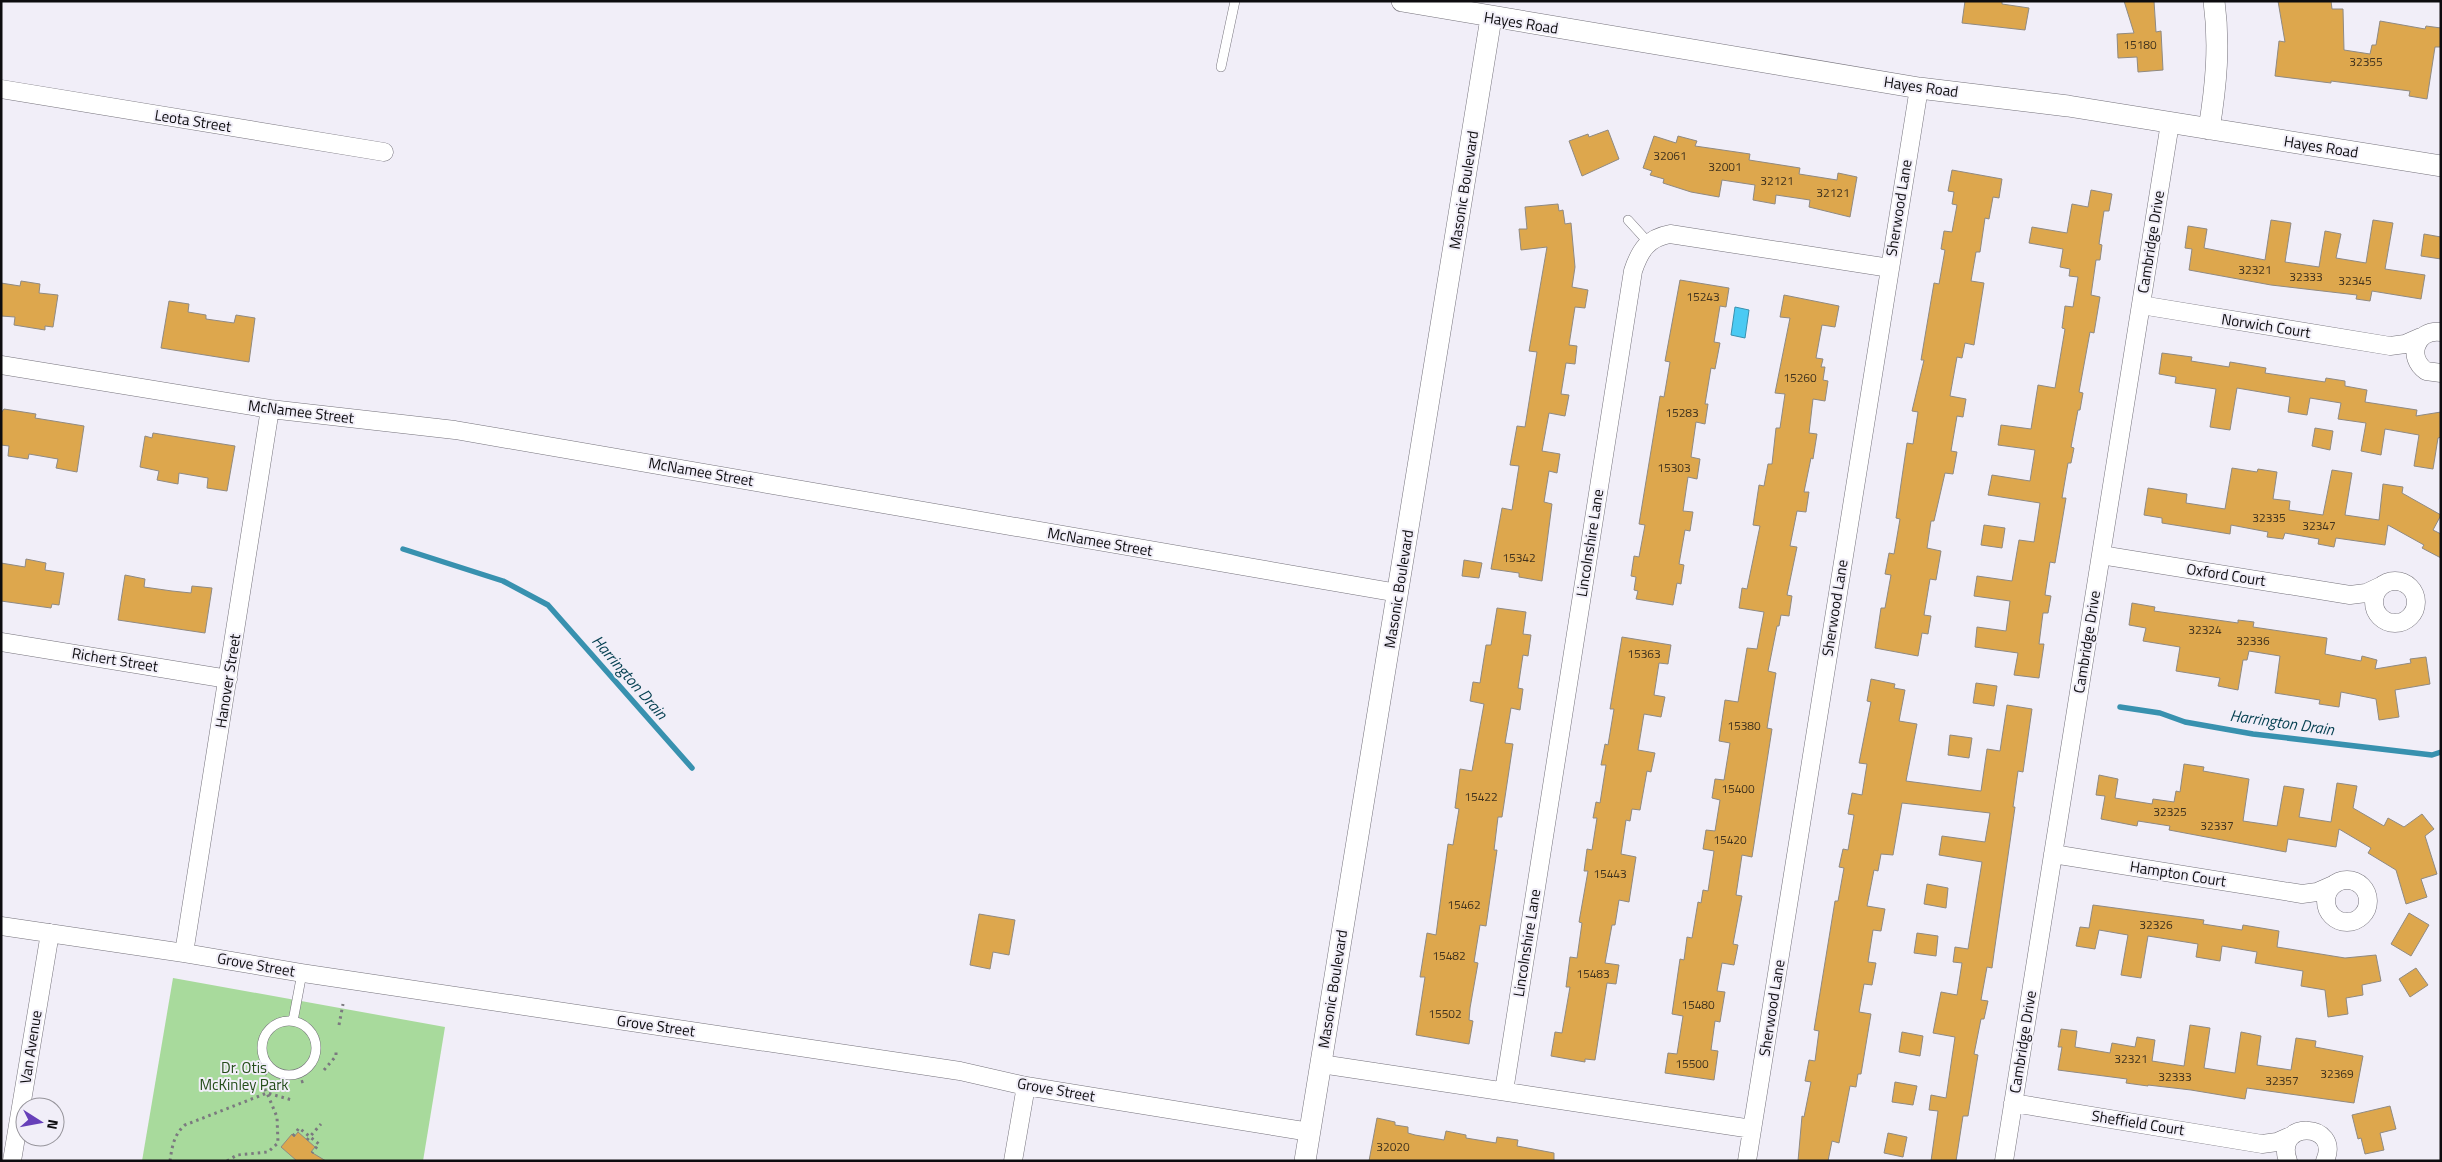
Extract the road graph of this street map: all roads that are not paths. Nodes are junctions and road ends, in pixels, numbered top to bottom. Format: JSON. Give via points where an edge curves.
{"nodes":[{"id":1,"x":1235,"y":1,"type":"edge"},
{"id":2,"x":1402,"y":1,"type":"edge"},
{"id":3,"x":2214,"y":1,"type":"edge"},
{"id":4,"x":1491,"y":18,"type":"junction"},
{"id":5,"x":1222,"y":67,"type":"dead end"},
{"id":6,"x":1919,"y":88,"type":"junction"},
{"id":7,"x":1,"y":89,"type":"edge"},
{"id":8,"x":2170,"y":123,"type":"junction"},
{"id":9,"x":2209,"y":130,"type":"junction"},
{"id":10,"x":384,"y":152,"type":"dead end"},
{"id":11,"x":2441,"y":166,"type":"edge"},
{"id":12,"x":1628,"y":220,"type":"dead end"},
{"id":13,"x":1648,"y":242,"type":"junction"},
{"id":14,"x":1890,"y":268,"type":"junction"},
{"id":15,"x":2141,"y":305,"type":"junction"},
{"id":16,"x":2441,"y":332,"type":"edge"},
{"id":17,"x":2421,"y":337,"type":"junction"},
{"id":18,"x":2390,"y":346,"type":"junction"},
{"id":19,"x":2416,"y":362,"type":"junction"},
{"id":20,"x":1,"y":365,"type":"edge"},
{"id":21,"x":2441,"y":373,"type":"edge"},
{"id":22,"x":270,"y":409,"type":"junction"},
{"id":23,"x":2101,"y":555,"type":"junction"},
{"id":24,"x":2382,"y":586,"type":"junction"},
{"id":25,"x":1398,"y":594,"type":"junction"},
{"id":26,"x":2350,"y":595,"type":"junction"},
{"id":27,"x":2376,"y":611,"type":"junction"},
{"id":28,"x":1,"y":642,"type":"edge"},
{"id":29,"x":228,"y":679,"type":"junction"},
{"id":30,"x":2053,"y":854,"type":"junction"},
{"id":31,"x":2333,"y":885,"type":"junction"},
{"id":32,"x":2302,"y":894,"type":"junction"},
{"id":33,"x":2327,"y":910,"type":"junction"},
{"id":34,"x":1,"y":926,"type":"edge"},
{"id":35,"x":50,"y":933,"type":"junction"},
{"id":36,"x":184,"y":953,"type":"junction"},
{"id":37,"x":302,"y":973,"type":"junction"},
{"id":38,"x":293,"y":1021,"type":"junction"},
{"id":39,"x":1321,"y":1064,"type":"junction"},
{"id":40,"x":1026,"y":1086,"type":"junction"},
{"id":41,"x":1504,"y":1091,"type":"junction"},
{"id":42,"x":2013,"y":1103,"type":"junction"},
{"id":43,"x":1752,"y":1129,"type":"junction"},
{"id":44,"x":1310,"y":1132,"type":"junction"},
{"id":45,"x":2293,"y":1135,"type":"junction"},
{"id":46,"x":2262,"y":1144,"type":"junction"},
{"id":47,"x":2288,"y":1160,"type":"edge"},
{"id":48,"x":12,"y":1161,"type":"edge"},
{"id":49,"x":1014,"y":1161,"type":"edge"},
{"id":50,"x":1305,"y":1161,"type":"edge"},
{"id":51,"x":1747,"y":1161,"type":"edge"},
{"id":52,"x":2004,"y":1161,"type":"edge"},
{"id":53,"x":2325,"y":1161,"type":"edge"}],
"edges":[{"from":1,"to":5,"type":"lane"},
{"from":2,"to":4,"type":"street","name":"Hayes Road"},
{"from":3,"to":9,"type":"street","via":[[2218,52]]},
{"from":4,"to":6,"type":"street","name":"Hayes Road"},
{"from":4,"to":25,"type":"street","name":"Masonic Boulevard"},
{"from":6,"to":8,"type":"street","name":"Hayes Road","via":[[2068,106]]},
{"from":6,"to":14,"type":"street","name":"Sherwood Lane"},
{"from":7,"to":10,"type":"street","name":"Leota Street"},
{"from":8,"to":9,"type":"street","name":"Hayes Road"},
{"from":8,"to":15,"type":"street","name":"Cambridge Drive"},
{"from":9,"to":11,"type":"street","name":"Hayes Road"},
{"from":12,"to":13,"type":"lane"},
{"from":13,"to":14,"type":"street","via":[[1670,234]]},
{"from":13,"to":41,"type":"street","name":"Lincolnshire Lane","via":[[1633,271]]},
{"from":14,"to":43,"type":"street","name":"Sherwood Lane"},
{"from":15,"to":18,"type":"street","name":"Norwich Court"},
{"from":15,"to":23,"type":"street","name":"Cambridge Drive"},
{"from":16,"to":17,"type":"street","name":"Norwich Court"},
{"from":17,"to":18,"type":"street","name":"Norwich Court"},
{"from":17,"to":19,"type":"street","via":[[2415,348]]},
{"from":18,"to":19,"type":"street","name":"Norwich Court"},
{"from":19,"to":21,"type":"street","name":"Norwich Court","via":[[2426,372]]},
{"from":20,"to":22,"type":"street","name":"McNamee Street"},
{"from":22,"to":25,"type":"street","name":"McNamee Street","via":[[456,430]]},
{"from":22,"to":29,"type":"street","name":"Hanover Street"},
{"from":23,"to":26,"type":"street","name":"Oxford Court"},
{"from":23,"to":30,"type":"street","name":"Cambridge Drive"},
{"from":24,"to":26,"type":"street","name":"Oxford Court"},
{"from":24,"to":27,"type":"street","via":[[2374,598]]},
{"from":24,"to":27,"type":"street","name":"Oxford Court","via":[[2401,582],[2412,590],[2416,603],[2411,616],[2399,623],[2386,621]]},
{"from":25,"to":39,"type":"street","name":"Masonic Boulevard"},
{"from":26,"to":27,"type":"street","name":"Oxford Court"},
{"from":28,"to":29,"type":"street","name":"Richert Street"},
{"from":29,"to":36,"type":"street","name":"Hanover Street"},
{"from":30,"to":32,"type":"street","name":"Hampton Court"},
{"from":30,"to":42,"type":"street","name":"Cambridge Drive"},
{"from":31,"to":32,"type":"street","name":"Hampton Court"},
{"from":31,"to":33,"type":"street","via":[[2326,897]]},
{"from":31,"to":33,"type":"street","name":"Hampton Court","via":[[2346,880],[2359,884],[2367,895],[2366,909],[2357,919],[2344,922]]},
{"from":32,"to":33,"type":"street","name":"Hampton Court"},
{"from":34,"to":35,"type":"street","name":"Grove Street"},
{"from":35,"to":36,"type":"street","name":"Grove Street"},
{"from":35,"to":48,"type":"street","name":"Van Avenue"},
{"from":36,"to":37,"type":"street","name":"Grove Street"},
{"from":37,"to":38,"type":"lane"},
{"from":37,"to":40,"type":"street","name":"Grove Street","via":[[960,1071]]},
{"from":38,"to":38,"type":"lane","via":[[284,1022],[269,1031],[263,1047],[273,1070],[290,1075],[302,1072],[312,1062],[316,1045],[309,1029]]},
{"from":39,"to":41,"type":"street"},
{"from":39,"to":44,"type":"street","name":"Masonic Boulevard"},
{"from":40,"to":44,"type":"street","name":"Grove Street"},
{"from":40,"to":49,"type":"street"},
{"from":41,"to":43,"type":"street"},
{"from":42,"to":46,"type":"street","name":"Sheffield Court"},
{"from":42,"to":52,"type":"street","name":"Cambridge Drive"},
{"from":43,"to":51,"type":"street","name":"Sherwood Lane"},
{"from":44,"to":50,"type":"street","name":"Masonic Boulevard"},
{"from":45,"to":46,"type":"street","name":"Sheffield Court"},
{"from":45,"to":47,"type":"street","name":"Sheffield Court","via":[[2286,1146]]},
{"from":45,"to":53,"type":"street","name":"Sheffield Court","via":[[2306,1130],[2319,1134],[2327,1145]]},
{"from":46,"to":47,"type":"street","name":"Sheffield Court"}]}
